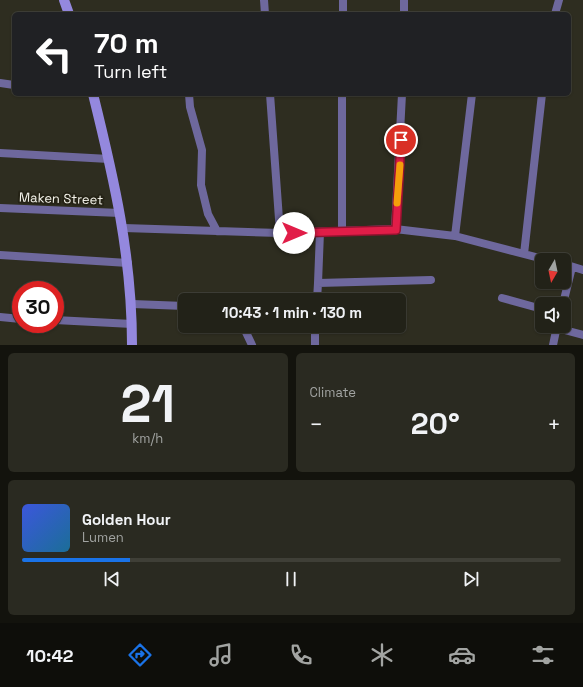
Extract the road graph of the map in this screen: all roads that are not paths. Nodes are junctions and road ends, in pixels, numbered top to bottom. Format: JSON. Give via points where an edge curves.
{"nodes":[{"id":1,"x":64,"y":0,"type":"edge"},
{"id":2,"x":264,"y":0,"type":"edge"},
{"id":3,"x":343,"y":0,"type":"edge"},
{"id":4,"x":404,"y":0,"type":"edge"},
{"id":5,"x":559,"y":0,"type":"edge"},
{"id":6,"x":68,"y":12,"type":"edge"},
{"id":7,"x":265,"y":12,"type":"edge"},
{"id":8,"x":343,"y":12,"type":"edge"},
{"id":9,"x":404,"y":12,"type":"edge"},
{"id":10,"x":556,"y":12,"type":"edge"},
{"id":11,"x":0,"y":83,"type":"edge"},
{"id":12,"x":12,"y":85,"type":"edge"},
{"id":13,"x":93,"y":96,"type":"edge"},
{"id":14,"x":189,"y":96,"type":"edge"},
{"id":15,"x":270,"y":96,"type":"edge"},
{"id":16,"x":342,"y":96,"type":"edge"},
{"id":17,"x":402,"y":96,"type":"edge"},
{"id":18,"x":472,"y":96,"type":"edge"},
{"id":19,"x":542,"y":96,"type":"edge"},
{"id":20,"x":0,"y":153,"type":"edge"},
{"id":21,"x":109,"y":159,"type":"junction"},
{"id":22,"x":0,"y":208,"type":"edge"},
{"id":23,"x":120,"y":213,"type":"junction"},
{"id":24,"x":124,"y":228,"type":"junction"},
{"id":25,"x":396,"y":230,"type":"junction"},
{"id":26,"x":217,"y":231,"type":"junction"},
{"id":27,"x":320,"y":232,"type":"junction"},
{"id":28,"x":342,"y":232,"type":"junction"},
{"id":29,"x":280,"y":233,"type":"junction"},
{"id":30,"x":454,"y":236,"type":"junction"},
{"id":31,"x":524,"y":254,"type":"junction"},
{"id":32,"x":0,"y":255,"type":"edge"},
{"id":33,"x":535,"y":257,"type":"edge"},
{"id":34,"x":128,"y":263,"type":"junction"},
{"id":35,"x":571,"y":267,"type":"edge"},
{"id":36,"x":583,"y":270,"type":"edge"},
{"id":37,"x":431,"y":280,"type":"dead end"},
{"id":38,"x":318,"y":282,"type":"junction"},
{"id":39,"x":317,"y":293,"type":"edge"},
{"id":40,"x":502,"y":298,"type":"dead end"},
{"id":41,"x":132,"y":304,"type":"junction"},
{"id":42,"x":178,"y":306,"type":"edge"},
{"id":43,"x":535,"y":308,"type":"edge"},
{"id":44,"x":0,"y":317,"type":"edge"},
{"id":45,"x":12,"y":318,"type":"edge"},
{"id":46,"x":64,"y":320,"type":"edge"},
{"id":47,"x":132,"y":324,"type":"junction"},
{"id":48,"x":571,"y":331,"type":"edge"},
{"id":49,"x":246,"y":333,"type":"edge"},
{"id":50,"x":316,"y":333,"type":"edge"},
{"id":51,"x":556,"y":333,"type":"edge"},
{"id":52,"x":583,"y":334,"type":"edge"},
{"id":53,"x":132,"y":345,"type":"edge"},
{"id":54,"x":252,"y":345,"type":"edge"},
{"id":55,"x":315,"y":345,"type":"edge"},
{"id":56,"x":553,"y":345,"type":"edge"}],
"edges":[{"from":1,"to":6,"type":"street"},
{"from":2,"to":7,"type":"street"},
{"from":3,"to":8,"type":"street"},
{"from":4,"to":9,"type":"street"},
{"from":5,"to":10,"type":"street"},
{"from":11,"to":12,"type":"street"},
{"from":13,"to":21,"type":"street"},
{"from":14,"to":26,"type":"street","via":[[202,150],[201,185],[208,214]]},
{"from":15,"to":29,"type":"street"},
{"from":16,"to":28,"type":"street"},
{"from":17,"to":25,"type":"street"},
{"from":18,"to":30,"type":"street"},
{"from":19,"to":31,"type":"street"},
{"from":20,"to":21,"type":"street"},
{"from":21,"to":23,"type":"street"},
{"from":22,"to":23,"type":"street","name":"Maken Street"},
{"from":23,"to":24,"type":"street"},
{"from":24,"to":26,"type":"street"},
{"from":24,"to":34,"type":"street"},
{"from":25,"to":28,"type":"street"},
{"from":25,"to":30,"type":"street"},
{"from":26,"to":29,"type":"street"},
{"from":27,"to":28,"type":"street"},
{"from":27,"to":29,"type":"street"},
{"from":27,"to":38,"type":"street"},
{"from":30,"to":31,"type":"street"},
{"from":31,"to":33,"type":"street"},
{"from":32,"to":34,"type":"street"},
{"from":34,"to":41,"type":"street"},
{"from":35,"to":36,"type":"street"},
{"from":37,"to":38,"type":"street"},
{"from":38,"to":39,"type":"street"},
{"from":40,"to":43,"type":"street"},
{"from":41,"to":42,"type":"street"},
{"from":41,"to":47,"type":"street"},
{"from":44,"to":45,"type":"street"},
{"from":46,"to":47,"type":"street"},
{"from":47,"to":53,"type":"street"},
{"from":48,"to":52,"type":"street"},
{"from":49,"to":54,"type":"street"},
{"from":50,"to":55,"type":"street"},
{"from":51,"to":56,"type":"street"}]}
